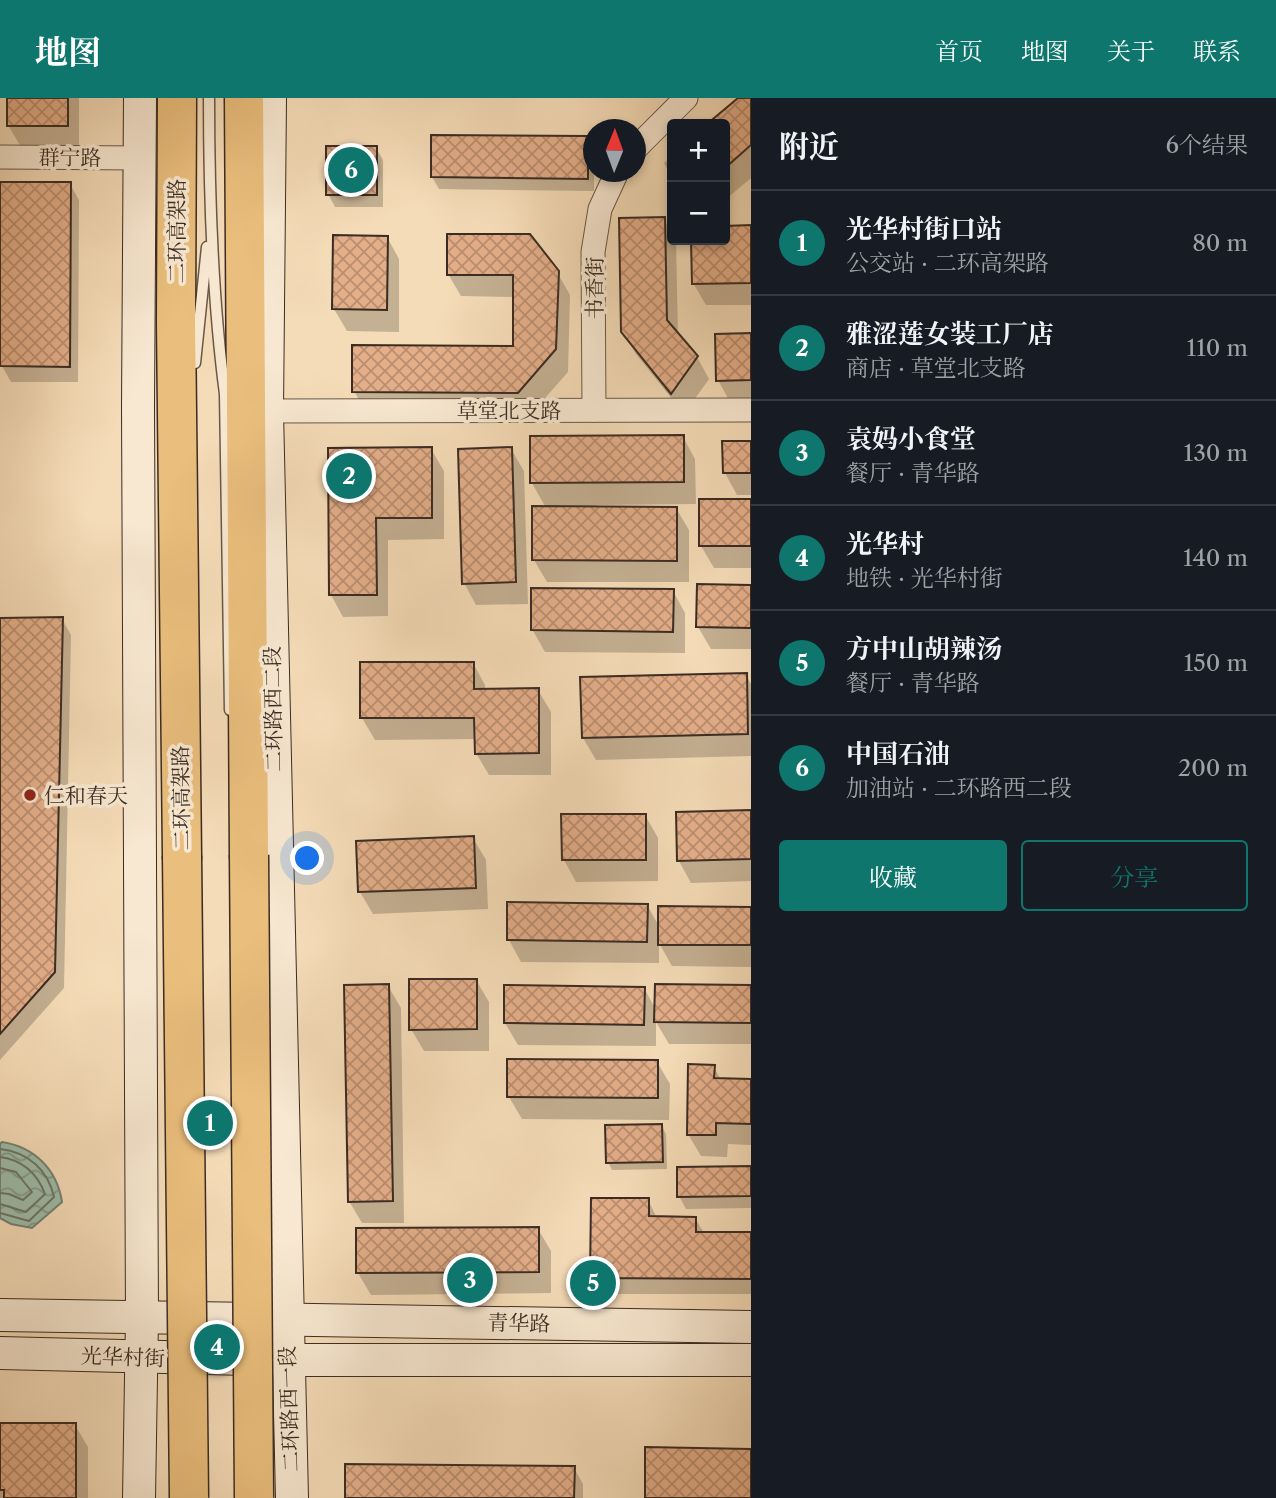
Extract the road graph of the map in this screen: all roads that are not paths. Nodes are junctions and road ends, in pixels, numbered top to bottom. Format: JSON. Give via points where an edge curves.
{"nodes":[{"id":1,"x":140,"y":98,"type":"edge"},
{"id":2,"x":177,"y":98,"type":"edge"},
{"id":3,"x":209,"y":98,"type":"edge"},
{"id":4,"x":244,"y":98,"type":"edge"},
{"id":5,"x":270,"y":98,"type":"edge"},
{"id":6,"x":686,"y":98,"type":"edge"},
{"id":7,"x":646,"y":137,"type":"edge"},
{"id":8,"x":0,"y":157,"type":"edge"},
{"id":9,"x":140,"y":158,"type":"junction"},
{"id":10,"x":613,"y":182,"type":"edge"},
{"id":11,"x":209,"y":212,"type":"junction"},
{"id":12,"x":195,"y":377,"type":"dead end"},
{"id":13,"x":594,"y":410,"type":"junction"},
{"id":14,"x":751,"y":410,"type":"edge"},
{"id":15,"x":267,"y":411,"type":"junction"},
{"id":16,"x":232,"y":722,"type":"dead end"},
{"id":17,"x":193,"y":738,"type":"dead end"},
{"id":18,"x":237,"y":762,"type":"dead end"},
{"id":19,"x":249,"y":855,"type":"junction"},
{"id":20,"x":182,"y":856,"type":"junction"},
{"id":21,"x":0,"y":1315,"type":"edge"},
{"id":22,"x":142,"y":1318,"type":"junction"},
{"id":23,"x":287,"y":1320,"type":"junction"},
{"id":24,"x":751,"y":1327,"type":"edge"},
{"id":25,"x":0,"y":1353,"type":"edge"},
{"id":26,"x":142,"y":1358,"type":"junction"},
{"id":27,"x":287,"y":1360,"type":"junction"},
{"id":28,"x":751,"y":1360,"type":"edge"},
{"id":29,"x":139,"y":1498,"type":"edge"},
{"id":30,"x":189,"y":1498,"type":"edge"},
{"id":31,"x":254,"y":1498,"type":"edge"},
{"id":32,"x":292,"y":1498,"type":"edge"}],
"edges":[{"from":1,"to":9,"type":"main road"},
{"from":2,"to":20,"type":"highway","name":"二环高架路"},
{"from":3,"to":11,"type":"lane"},
{"from":4,"to":19,"type":"highway"},
{"from":5,"to":15,"type":"main road","name":"二环路西二段"},
{"from":6,"to":7,"type":"street"},
{"from":8,"to":9,"type":"street","name":"群宁路"},
{"from":9,"to":22,"type":"main road"},
{"from":10,"to":13,"type":"street","name":"书香街","via":[[600,209],[593,252]]},
{"from":11,"to":12,"type":"lane"},
{"from":11,"to":16,"type":"lane","via":[[225,394]]},
{"from":13,"to":14,"type":"street","name":"草堂北支路"},
{"from":13,"to":15,"type":"street","name":"草堂北支路"},
{"from":15,"to":23,"type":"main road","name":"二环路西二段"},
{"from":17,"to":20,"type":"lane"},
{"from":18,"to":19,"type":"lane"},
{"from":19,"to":31,"type":"highway","bridge":true},
{"from":20,"to":30,"type":"highway","name":"二环高架路","bridge":true},
{"from":21,"to":22,"type":"main road","name":"光华村街"},
{"from":22,"to":23,"type":"main road","name":"光华村街"},
{"from":22,"to":26,"type":"main road"},
{"from":23,"to":24,"type":"main road","name":"青华路"},
{"from":23,"to":27,"type":"main road","name":"二环路西一段"},
{"from":25,"to":26,"type":"main road","name":"光华村街"},
{"from":26,"to":27,"type":"main road","name":"光华村街"},
{"from":26,"to":29,"type":"main road"},
{"from":27,"to":28,"type":"main road","name":"青华路"},
{"from":27,"to":32,"type":"main road","name":"二环路西一段"}]}
